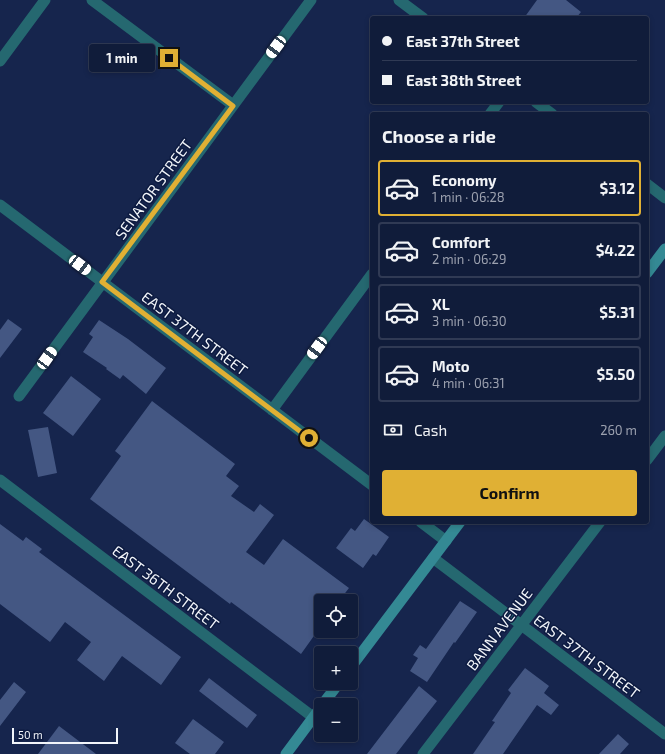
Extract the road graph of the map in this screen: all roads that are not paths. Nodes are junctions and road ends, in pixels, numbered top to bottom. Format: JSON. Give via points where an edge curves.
{"nodes":[{"id":1,"x":45,"y":0,"type":"edge"},
{"id":2,"x":92,"y":0,"type":"edge"},
{"id":3,"x":311,"y":0,"type":"edge"},
{"id":4,"x":399,"y":0,"type":"edge"},
{"id":5,"x":420,"y":16,"type":"edge"},
{"id":6,"x":0,"y":60,"type":"edge"},
{"id":7,"x":539,"y":104,"type":"edge"},
{"id":8,"x":233,"y":106,"type":"junction"},
{"id":9,"x":549,"y":112,"type":"edge"},
{"id":10,"x":649,"y":186,"type":"edge"},
{"id":11,"x":665,"y":198,"type":"edge"},
{"id":12,"x":0,"y":205,"type":"edge"},
{"id":13,"x":665,"y":249,"type":"edge"},
{"id":14,"x":649,"y":270,"type":"edge"},
{"id":15,"x":370,"y":277,"type":"edge"},
{"id":16,"x":102,"y":282,"type":"junction"},
{"id":17,"x":19,"y":396,"type":"dead end"},
{"id":18,"x":272,"y":410,"type":"junction"},
{"id":19,"x":665,"y":436,"type":"edge"},
{"id":20,"x":649,"y":457,"type":"edge"},
{"id":21,"x":0,"y":480,"type":"edge"},
{"id":22,"x":370,"y":484,"type":"edge"},
{"id":23,"x":424,"y":524,"type":"edge"},
{"id":24,"x":459,"y":524,"type":"edge"},
{"id":25,"x":598,"y":524,"type":"edge"},
{"id":26,"x":446,"y":541,"type":"junction"},
{"id":27,"x":433,"y":558,"type":"junction"},
{"id":28,"x":521,"y":625,"type":"junction"},
{"id":29,"x":358,"y":658,"type":"edge"},
{"id":30,"x":313,"y":717,"type":"joint"},
{"id":31,"x":665,"y":734,"type":"edge"},
{"id":32,"x":286,"y":754,"type":"edge"},
{"id":33,"x":423,"y":754,"type":"edge"}],
"edges":[{"from":1,"to":6,"type":"street"},
{"from":2,"to":8,"type":"street"},
{"from":3,"to":8,"type":"street","name":"SENATOR STREET"},
{"from":4,"to":5,"type":"street"},
{"from":7,"to":9,"type":"street"},
{"from":8,"to":16,"type":"street","name":"SENATOR STREET"},
{"from":10,"to":11,"type":"street"},
{"from":12,"to":16,"type":"street","name":"EAST 37TH STREET"},
{"from":13,"to":14,"type":"main road"},
{"from":15,"to":18,"type":"street"},
{"from":16,"to":17,"type":"street","name":"SENATOR STREET"},
{"from":16,"to":18,"type":"street","name":"EAST 37TH STREET"},
{"from":18,"to":22,"type":"street","name":"EAST 37TH STREET"},
{"from":19,"to":20,"type":"street"},
{"from":21,"to":30,"type":"street","name":"EAST 36TH STREET"},
{"from":23,"to":26,"type":"street"},
{"from":24,"to":26,"type":"main road"},
{"from":25,"to":28,"type":"street","name":"BANN AVENUE"},
{"from":26,"to":27,"type":"main road"},
{"from":27,"to":28,"type":"street","name":"EAST 37TH STREET"},
{"from":27,"to":29,"type":"main road"},
{"from":28,"to":31,"type":"street","name":"EAST 37TH STREET"},
{"from":28,"to":33,"type":"street","name":"BANN AVENUE"},
{"from":30,"to":32,"type":"main road"}]}
